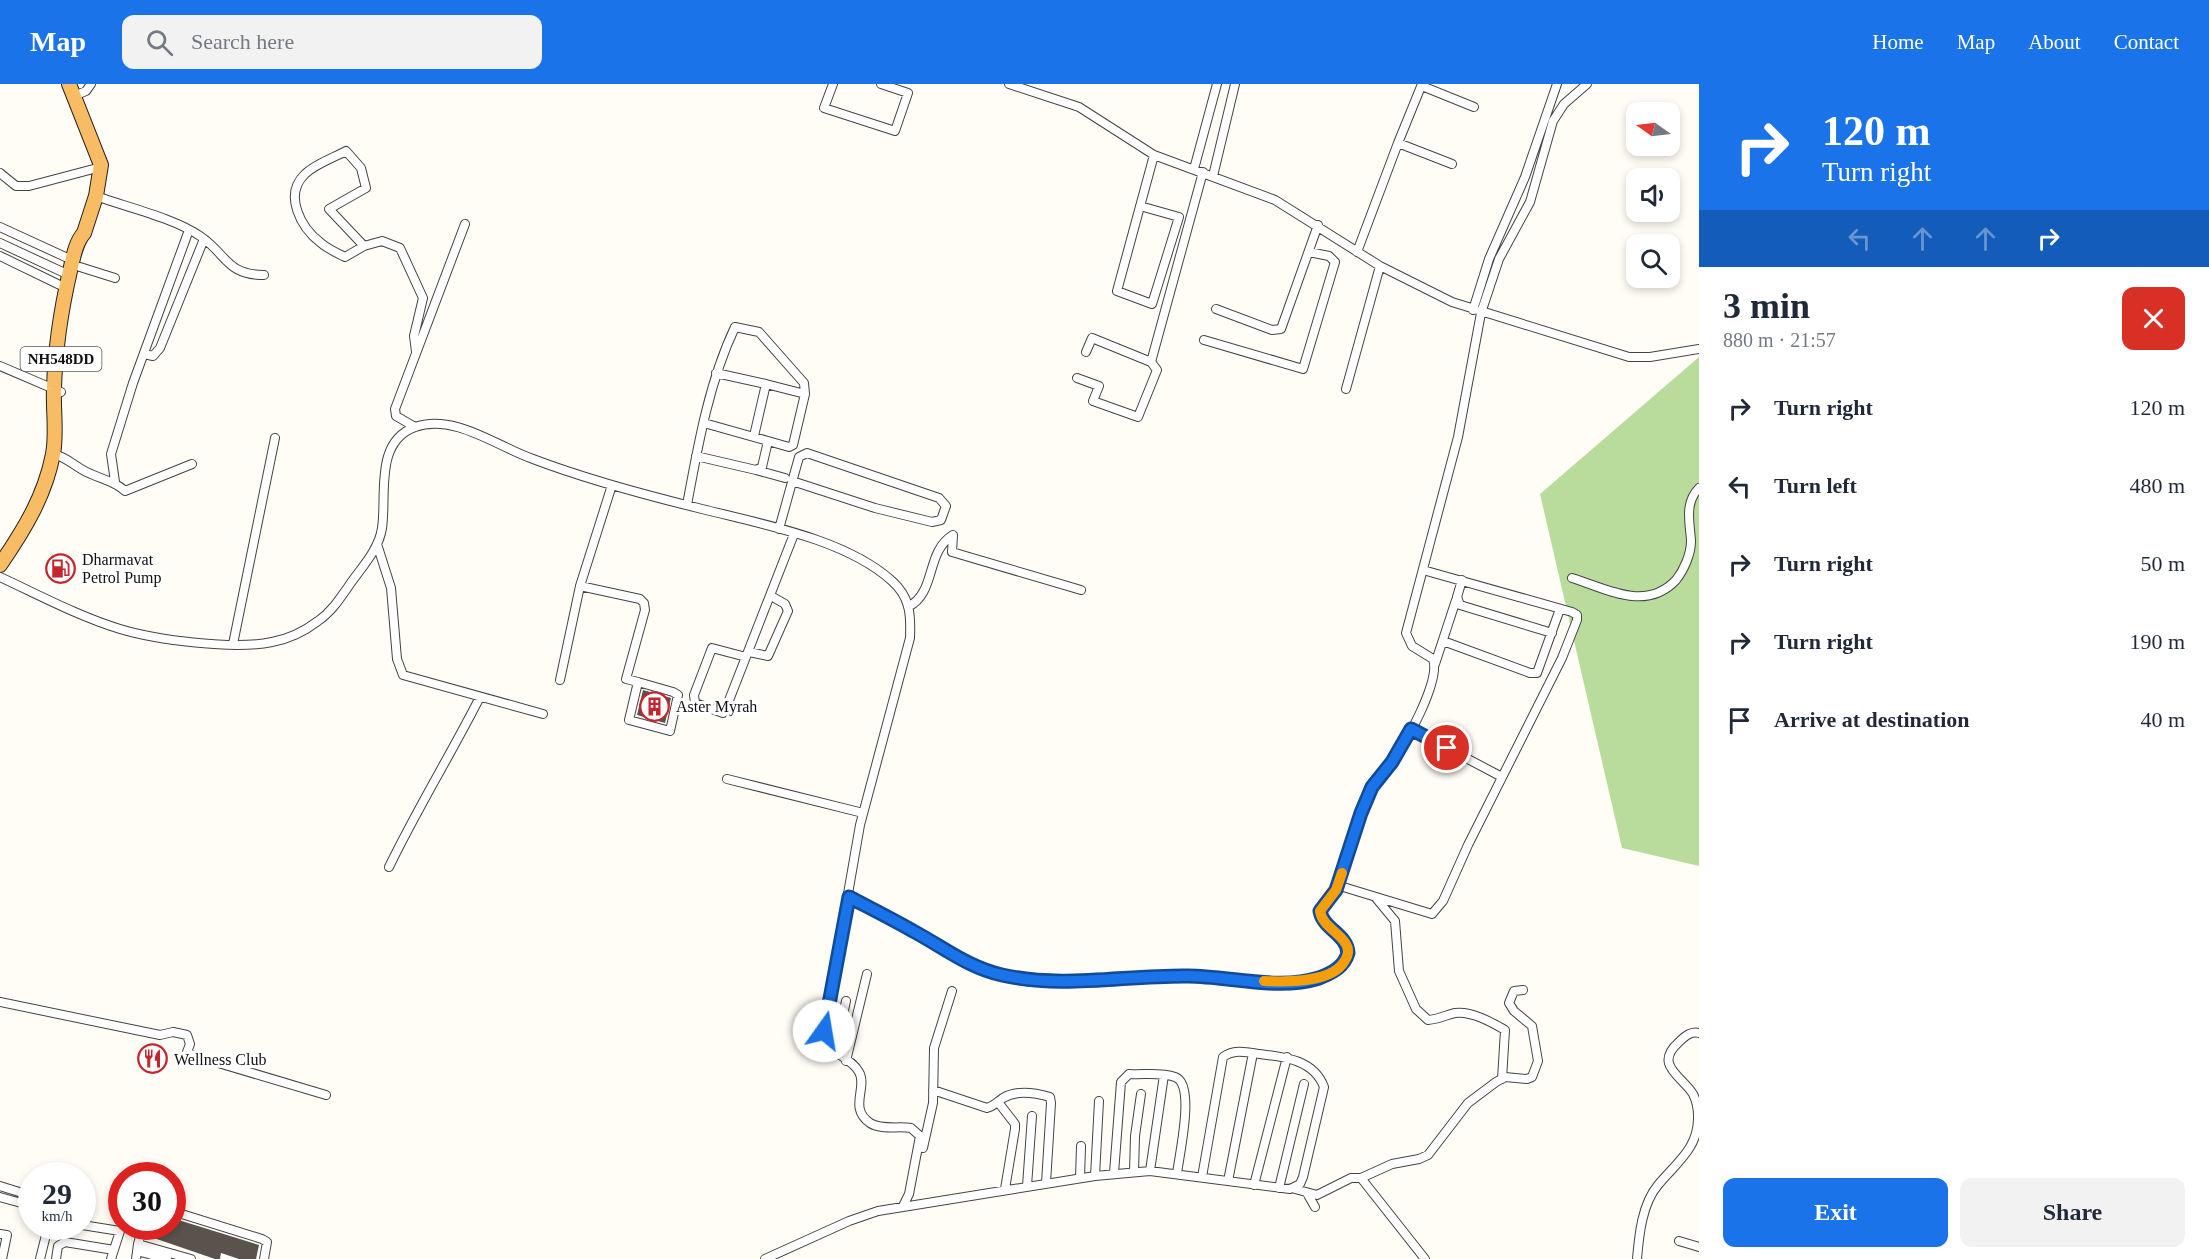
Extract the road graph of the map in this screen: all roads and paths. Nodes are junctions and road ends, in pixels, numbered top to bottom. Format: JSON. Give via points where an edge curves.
{"nodes":[{"id":1,"x":91,"y":84,"type":"edge"},
{"id":2,"x":833,"y":84,"type":"edge"},
{"id":3,"x":881,"y":84,"type":"edge"},
{"id":4,"x":1009,"y":84,"type":"edge"},
{"id":5,"x":1217,"y":84,"type":"edge"},
{"id":6,"x":1235,"y":84,"type":"edge"},
{"id":7,"x":1557,"y":84,"type":"edge"},
{"id":8,"x":1587,"y":84,"type":"edge"},
{"id":9,"x":1422,"y":85,"type":"edge"},
{"id":10,"x":72,"y":90,"type":"edge"},
{"id":11,"x":1474,"y":107,"type":"dead end"},
{"id":12,"x":1398,"y":143,"type":"junction"},
{"id":13,"x":1154,"y":155,"type":"junction"},
{"id":14,"x":98,"y":158,"type":"junction"},
{"id":15,"x":1452,"y":164,"type":"dead end"},
{"id":16,"x":1199,"y":171,"type":"junction"},
{"id":17,"x":0,"y":173,"type":"edge"},
{"id":18,"x":1213,"y":176,"type":"junction"},
{"id":19,"x":96,"y":196,"type":"junction"},
{"id":20,"x":1140,"y":206,"type":"junction"},
{"id":21,"x":465,"y":224,"type":"dead end"},
{"id":22,"x":1318,"y":225,"type":"junction"},
{"id":23,"x":0,"y":227,"type":"edge"},
{"id":24,"x":189,"y":230,"type":"junction"},
{"id":25,"x":204,"y":239,"type":"junction"},
{"id":26,"x":0,"y":243,"type":"edge"},
{"id":27,"x":364,"y":246,"type":"junction"},
{"id":28,"x":1309,"y":252,"type":"junction"},
{"id":29,"x":1357,"y":252,"type":"junction"},
{"id":30,"x":0,"y":256,"type":"edge"},
{"id":31,"x":1380,"y":266,"type":"junction"},
{"id":32,"x":264,"y":275,"type":"dead end"},
{"id":33,"x":72,"y":276,"type":"junction"},
{"id":34,"x":115,"y":278,"type":"dead end"},
{"id":35,"x":1216,"y":309,"type":"dead end"},
{"id":36,"x":1477,"y":311,"type":"junction"},
{"id":37,"x":1204,"y":340,"type":"dead end"},
{"id":38,"x":1699,"y":349,"type":"edge"},
{"id":39,"x":1086,"y":352,"type":"dead end"},
{"id":40,"x":144,"y":354,"type":"junction"},
{"id":41,"x":416,"y":355,"type":"junction"},
{"id":42,"x":1151,"y":362,"type":"junction"},
{"id":43,"x":0,"y":366,"type":"edge"},
{"id":44,"x":716,"y":374,"type":"junction"},
{"id":45,"x":1077,"y":378,"type":"dead end"},
{"id":46,"x":766,"y":384,"type":"junction"},
{"id":47,"x":1346,"y":389,"type":"dead end"},
{"id":48,"x":57,"y":391,"type":"junction"},
{"id":49,"x":805,"y":394,"type":"junction"},
{"id":50,"x":704,"y":423,"type":"junction"},
{"id":51,"x":415,"y":427,"type":"junction"},
{"id":52,"x":754,"y":436,"type":"junction"},
{"id":53,"x":275,"y":438,"type":"dead end"},
{"id":54,"x":768,"y":441,"type":"junction"},
{"id":55,"x":57,"y":455,"type":"junction"},
{"id":56,"x":696,"y":456,"type":"junction"},
{"id":57,"x":192,"y":464,"type":"dead end"},
{"id":58,"x":756,"y":470,"type":"junction"},
{"id":59,"x":789,"y":480,"type":"junction"},
{"id":60,"x":115,"y":482,"type":"junction"},
{"id":61,"x":612,"y":485,"type":"junction"},
{"id":62,"x":1699,"y":488,"type":"edge"},
{"id":63,"x":47,"y":489,"type":"junction"},
{"id":64,"x":687,"y":505,"type":"junction"},
{"id":65,"x":779,"y":529,"type":"junction"},
{"id":66,"x":794,"y":534,"type":"junction"},
{"id":67,"x":377,"y":544,"type":"junction"},
{"id":68,"x":3,"y":556,"type":"edge"},
{"id":69,"x":1423,"y":570,"type":"junction"},
{"id":70,"x":0,"y":576,"type":"edge"},
{"id":71,"x":1572,"y":578,"type":"dead end"},
{"id":72,"x":1462,"y":580,"type":"junction"},
{"id":73,"x":580,"y":586,"type":"junction"},
{"id":74,"x":1081,"y":590,"type":"dead end"},
{"id":75,"x":771,"y":596,"type":"junction"},
{"id":76,"x":1456,"y":600,"type":"junction"},
{"id":77,"x":908,"y":607,"type":"junction"},
{"id":78,"x":1560,"y":609,"type":"junction"},
{"id":79,"x":1552,"y":633,"type":"junction"},
{"id":80,"x":1443,"y":641,"type":"junction"},
{"id":81,"x":233,"y":644,"type":"junction"},
{"id":82,"x":747,"y":654,"type":"junction"},
{"id":83,"x":1435,"y":664,"type":"junction"},
{"id":84,"x":560,"y":680,"type":"dead end"},
{"id":85,"x":638,"y":682,"type":"junction"},
{"id":86,"x":480,"y":697,"type":"junction"},
{"id":87,"x":543,"y":714,"type":"dead end"},
{"id":88,"x":1411,"y":729,"type":"junction"},
{"id":89,"x":1502,"y":777,"type":"junction"},
{"id":90,"x":727,"y":779,"type":"dead end"},
{"id":91,"x":863,"y":813,"type":"junction"},
{"id":92,"x":389,"y":867,"type":"dead end"},
{"id":93,"x":1336,"y":890,"type":"junction"},
{"id":94,"x":849,"y":897,"type":"junction"},
{"id":95,"x":1376,"y":897,"type":"junction"},
{"id":96,"x":867,"y":974,"type":"dead end"},
{"id":97,"x":1522,"y":990,"type":"dead end"},
{"id":98,"x":952,"y":991,"type":"dead end"},
{"id":99,"x":846,"y":1001,"type":"dead end"},
{"id":100,"x":0,"y":1002,"type":"edge"},
{"id":101,"x":1699,"y":1033,"type":"edge"},
{"id":102,"x":835,"y":1052,"type":"junction"},
{"id":103,"x":1253,"y":1053,"type":"junction"},
{"id":104,"x":1287,"y":1057,"type":"junction"},
{"id":105,"x":846,"y":1061,"type":"junction"},
{"id":106,"x":1164,"y":1075,"type":"junction"},
{"id":107,"x":1502,"y":1079,"type":"junction"},
{"id":108,"x":1304,"y":1084,"type":"dead end"},
{"id":109,"x":933,"y":1090,"type":"junction"},
{"id":110,"x":1141,"y":1094,"type":"dead end"},
{"id":111,"x":326,"y":1095,"type":"dead end"},
{"id":112,"x":1099,"y":1101,"type":"dead end"},
{"id":113,"x":998,"y":1102,"type":"junction"},
{"id":114,"x":1032,"y":1116,"type":"dead end"},
{"id":115,"x":915,"y":1130,"type":"junction"},
{"id":116,"x":928,"y":1131,"type":"junction"},
{"id":117,"x":1081,"y":1146,"type":"dead end"},
{"id":118,"x":1150,"y":1171,"type":"junction"},
{"id":119,"x":1134,"y":1172,"type":"junction"},
{"id":120,"x":1114,"y":1173,"type":"junction"},
{"id":121,"x":1177,"y":1174,"type":"junction"},
{"id":122,"x":1095,"y":1176,"type":"junction"},
{"id":123,"x":1202,"y":1177,"type":"junction"},
{"id":124,"x":1080,"y":1178,"type":"junction"},
{"id":125,"x":1361,"y":1178,"type":"junction"},
{"id":126,"x":1228,"y":1181,"type":"junction"},
{"id":127,"x":1046,"y":1183,"type":"junction"},
{"id":128,"x":1254,"y":1185,"type":"junction"},
{"id":129,"x":0,"y":1186,"type":"edge"},
{"id":130,"x":1027,"y":1186,"type":"junction"},
{"id":131,"x":1279,"y":1188,"type":"junction"},
{"id":132,"x":1005,"y":1189,"type":"junction"},
{"id":133,"x":1295,"y":1189,"type":"junction"},
{"id":134,"x":18,"y":1192,"type":"edge"},
{"id":135,"x":1307,"y":1193,"type":"junction"},
{"id":136,"x":0,"y":1197,"type":"edge"},
{"id":137,"x":18,"y":1202,"type":"edge"},
{"id":138,"x":907,"y":1205,"type":"junction"},
{"id":139,"x":1315,"y":1207,"type":"dead end"},
{"id":140,"x":186,"y":1215,"type":"edge"},
{"id":141,"x":96,"y":1227,"type":"edge"},
{"id":142,"x":0,"y":1234,"type":"edge"},
{"id":143,"x":45,"y":1240,"type":"edge"},
{"id":144,"x":1679,"y":1241,"type":"dead end"},
{"id":145,"x":1699,"y":1246,"type":"edge"},
{"id":146,"x":137,"y":1251,"type":"edge"},
{"id":147,"x":113,"y":1254,"type":"edge"},
{"id":148,"x":2,"y":1259,"type":"edge"},
{"id":149,"x":40,"y":1259,"type":"edge"},
{"id":150,"x":56,"y":1259,"type":"edge"},
{"id":151,"x":167,"y":1259,"type":"edge"},
{"id":152,"x":191,"y":1259,"type":"edge"},
{"id":153,"x":264,"y":1259,"type":"edge"},
{"id":154,"x":765,"y":1259,"type":"edge"},
{"id":155,"x":1425,"y":1259,"type":"edge"},
{"id":156,"x":1637,"y":1259,"type":"edge"}],
"edges":[{"from":1,"to":10,"type":"street","via":[[86,92]]},
{"from":2,"to":3,"type":"street","via":[[824,108],[895,131],[908,93]]},
{"from":4,"to":13,"type":"street","via":[[1079,107]]},
{"from":5,"to":16,"type":"street"},
{"from":6,"to":18,"type":"street"},
{"from":7,"to":36,"type":"street","via":[[1525,177],[1489,259]]},
{"from":8,"to":36,"type":"street","via":[[1557,113],[1530,202]]},
{"from":9,"to":11,"type":"street"},
{"from":9,"to":12,"type":"street"},
{"from":10,"to":14,"type":"highway"},
{"from":12,"to":15,"type":"street"},
{"from":12,"to":29,"type":"street"},
{"from":13,"to":16,"type":"street"},
{"from":13,"to":20,"type":"street"},
{"from":14,"to":17,"type":"street","via":[[29,186],[16,186]]},
{"from":14,"to":19,"type":"highway","number":"NH548DD"},
{"from":16,"to":18,"type":"street"},
{"from":16,"to":42,"type":"street"},
{"from":18,"to":22,"type":"street","via":[[1275,200]]},
{"from":19,"to":24,"type":"street"},
{"from":19,"to":33,"type":"highway","number":"NH548DD","via":[[80,238]]},
{"from":20,"to":20,"type":"street","via":[[1117,291],[1152,304],[1179,217]]},
{"from":21,"to":41,"type":"street"},
{"from":22,"to":28,"type":"street"},
{"from":22,"to":29,"type":"street"},
{"from":23,"to":33,"type":"street"},
{"from":24,"to":25,"type":"street"},
{"from":24,"to":40,"type":"street"},
{"from":25,"to":32,"type":"street","via":[[239,272]]},
{"from":25,"to":40,"type":"street","via":[[160,348],[153,356]]},
{"from":26,"to":33,"type":"street"},
{"from":27,"to":27,"type":"street","via":[[345,257],[320,243],[296,210],[297,184],[303,176],[346,151],[361,168],[366,188],[329,209]]},
{"from":27,"to":41,"type":"street","via":[[382,241],[400,248],[423,298],[414,336]]},
{"from":28,"to":35,"type":"street","via":[[1281,329],[1272,330]]},
{"from":28,"to":37,"type":"street","via":[[1329,256],[1335,262],[1303,369]]},
{"from":29,"to":31,"type":"street"},
{"from":30,"to":33,"type":"street"},
{"from":31,"to":36,"type":"street"},
{"from":31,"to":47,"type":"street"},
{"from":33,"to":34,"type":"street"},
{"from":33,"to":48,"type":"highway","number":"NH548DD","via":[[58,331]]},
{"from":36,"to":38,"type":"street","via":[[1629,357]]},
{"from":36,"to":69,"type":"street","via":[[1458,437]]},
{"from":39,"to":42,"type":"street","via":[[1092,338]]},
{"from":40,"to":60,"type":"street","via":[[111,454]]},
{"from":41,"to":51,"type":"street","via":[[395,413]]},
{"from":42,"to":45,"type":"street","via":[[1157,370],[1138,417],[1093,401],[1099,386]]},
{"from":43,"to":48,"type":"street"},
{"from":44,"to":46,"type":"street"},
{"from":44,"to":49,"type":"street","via":[[735,327],[759,332],[804,383]]},
{"from":44,"to":50,"type":"street"},
{"from":46,"to":49,"type":"street"},
{"from":46,"to":52,"type":"street"},
{"from":48,"to":55,"type":"highway","number":"NH548DD"},
{"from":49,"to":54,"type":"street","via":[[793,445]]},
{"from":50,"to":52,"type":"street"},
{"from":50,"to":56,"type":"street"},
{"from":51,"to":61,"type":"street","via":[[449,425],[466,429],[533,460]]},
{"from":51,"to":67,"type":"street","via":[[400,437],[389,452],[382,529]]},
{"from":52,"to":54,"type":"street"},
{"from":53,"to":81,"type":"street"},
{"from":54,"to":58,"type":"street","via":[[762,467]]},
{"from":55,"to":60,"type":"street","via":[[89,474]]},
{"from":55,"to":63,"type":"highway","number":"NH548DD"},
{"from":56,"to":58,"type":"street"},
{"from":56,"to":64,"type":"street"},
{"from":57,"to":60,"type":"street","via":[[125,491]]},
{"from":58,"to":59,"type":"street"},
{"from":59,"to":59,"type":"street","via":[[932,522],[941,520],[946,506],[939,498],[811,454],[799,457]]},
{"from":59,"to":65,"type":"street"},
{"from":61,"to":64,"type":"street"},
{"from":61,"to":73,"type":"street"},
{"from":62,"to":71,"type":"street","via":[[1689,512],[1691,544],[1687,559],[1670,586],[1657,595],[1638,598]]},
{"from":63,"to":68,"type":"highway","number":"NH548DD","via":[[20,536]]},
{"from":63,"to":70,"type":"highway","number":"NH548DD","via":[[31,528]]},
{"from":64,"to":65,"type":"street"},
{"from":65,"to":66,"type":"street"},
{"from":66,"to":75,"type":"street"},
{"from":66,"to":77,"type":"street","via":[[864,561],[891,580],[906,596]]},
{"from":67,"to":81,"type":"street","via":[[333,609],[318,622],[271,642]]},
{"from":67,"to":86,"type":"street","via":[[391,588],[399,670],[410,678]]},
{"from":69,"to":72,"type":"street"},
{"from":69,"to":83,"type":"street","via":[[1406,636],[1412,646],[1431,655]]},
{"from":70,"to":81,"type":"street","via":[[64,608],[120,629],[179,641]]},
{"from":72,"to":76,"type":"street"},
{"from":72,"to":78,"type":"street"},
{"from":73,"to":84,"type":"street"},
{"from":73,"to":85,"type":"street","via":[[644,603],[626,679]]},
{"from":74,"to":77,"type":"street","via":[[952,552],[952,535],[940,544],[921,598]]},
{"from":75,"to":82,"type":"street"},
{"from":75,"to":82,"type":"street","via":[[785,604],[788,611],[768,656]]},
{"from":76,"to":79,"type":"street","via":[[1465,607]]},
{"from":76,"to":80,"type":"street"},
{"from":77,"to":91,"type":"street","via":[[910,638]]},
{"from":78,"to":79,"type":"street"},
{"from":78,"to":89,"type":"street","via":[[1577,615],[1576,624]]},
{"from":79,"to":80,"type":"street","via":[[1541,666],[1534,674]]},
{"from":80,"to":83,"type":"street"},
{"from":82,"to":82,"type":"street","via":[[723,712],[695,703],[694,695],[712,648]]},
{"from":83,"to":88,"type":"street","via":[[1433,679]]},
{"from":85,"to":85,"type":"street","via":[[628,720],[670,731],[678,695]]},
{"from":86,"to":87,"type":"street"},
{"from":86,"to":92,"type":"street"},
{"from":88,"to":89,"type":"street"},
{"from":88,"to":93,"type":"street","via":[[1372,787]]},
{"from":89,"to":95,"type":"street","via":[[1443,901],[1432,914]]},
{"from":90,"to":91,"type":"street"},
{"from":91,"to":94,"type":"street"},
{"from":93,"to":94,"type":"street","via":[[1320,915],[1348,947],[1346,959],[1338,969],[1319,978],[1283,982],[1186,976],[1081,981],[1003,976],[970,965]]},
{"from":93,"to":95,"type":"street","via":[[1340,886]]},
{"from":94,"to":102,"type":"street","via":[[824,1031],[826,1042]]},
{"from":95,"to":107,"type":"street","via":[[1395,921],[1399,971],[1416,1009],[1428,1020],[1454,1013],[1469,1014],[1505,1030]]},
{"from":96,"to":105,"type":"street"},
{"from":97,"to":107,"type":"street","via":[[1514,991],[1509,1003],[1533,1026],[1538,1067],[1527,1079]]},
{"from":98,"to":109,"type":"street","via":[[934,1048]]},
{"from":99,"to":102,"type":"street"},
{"from":100,"to":111,"type":"street","via":[[160,1035],[187,1035],[188,1052],[195,1056]]},
{"from":101,"to":156,"type":"street","via":[[1689,1033],[1677,1043],[1669,1061],[1670,1070],[1692,1092],[1697,1104],[1696,1134],[1684,1157],[1651,1196],[1641,1227]]},
{"from":102,"to":105,"type":"street"},
{"from":103,"to":104,"type":"street"},
{"from":103,"to":123,"type":"street","via":[[1234,1051],[1221,1060]]},
{"from":103,"to":126,"type":"street"},
{"from":104,"to":128,"type":"street"},
{"from":104,"to":133,"type":"street","via":[[1317,1072],[1324,1087],[1303,1177]]},
{"from":105,"to":115,"type":"street","via":[[856,1067],[862,1078],[858,1098],[868,1121],[877,1126]]},
{"from":106,"to":118,"type":"street"},
{"from":106,"to":120,"type":"street","via":[[1129,1074],[1123,1078]]},
{"from":106,"to":121,"type":"street","via":[[1176,1077],[1186,1090]]},
{"from":107,"to":125,"type":"street","via":[[1468,1103],[1428,1155],[1392,1164]]},
{"from":108,"to":131,"type":"street"},
{"from":109,"to":113,"type":"street","via":[[987,1108]]},
{"from":109,"to":116,"type":"street"},
{"from":110,"to":119,"type":"street"},
{"from":112,"to":122,"type":"street"},
{"from":113,"to":127,"type":"street","via":[[1018,1093],[1050,1097]]},
{"from":113,"to":132,"type":"street","via":[[1015,1124]]},
{"from":114,"to":130,"type":"street"},
{"from":115,"to":116,"type":"street"},
{"from":115,"to":138,"type":"street","via":[[920,1142]]},
{"from":116,"to":138,"type":"street"},
{"from":117,"to":124,"type":"street"},
{"from":118,"to":119,"type":"street"},
{"from":118,"to":121,"type":"street"},
{"from":119,"to":120,"type":"street"},
{"from":120,"to":122,"type":"street"},
{"from":121,"to":123,"type":"street"},
{"from":122,"to":124,"type":"street"},
{"from":123,"to":126,"type":"street"},
{"from":124,"to":127,"type":"street"},
{"from":125,"to":135,"type":"street","via":[[1351,1178],[1320,1194]]},
{"from":125,"to":155,"type":"street"},
{"from":126,"to":128,"type":"street"},
{"from":127,"to":130,"type":"street"},
{"from":128,"to":131,"type":"street"},
{"from":129,"to":134,"type":"street"},
{"from":130,"to":132,"type":"street"},
{"from":131,"to":133,"type":"street"},
{"from":132,"to":138,"type":"street"},
{"from":133,"to":135,"type":"street"},
{"from":135,"to":139,"type":"street"},
{"from":136,"to":137,"type":"street"},
{"from":138,"to":154,"type":"street","via":[[849,1221]]},
{"from":140,"to":153,"type":"street","via":[[262,1239],[267,1242]]},
{"from":141,"to":147,"type":"street","via":[[118,1230]]},
{"from":142,"to":148,"type":"street","via":[[7,1236]]},
{"from":143,"to":149,"type":"street"},
{"from":144,"to":145,"type":"street"},
{"from":146,"to":151,"type":"street"},
{"from":146,"to":152,"type":"street"},
{"from":147,"to":150,"type":"street","via":[[65,1242],[58,1246]]}]}
